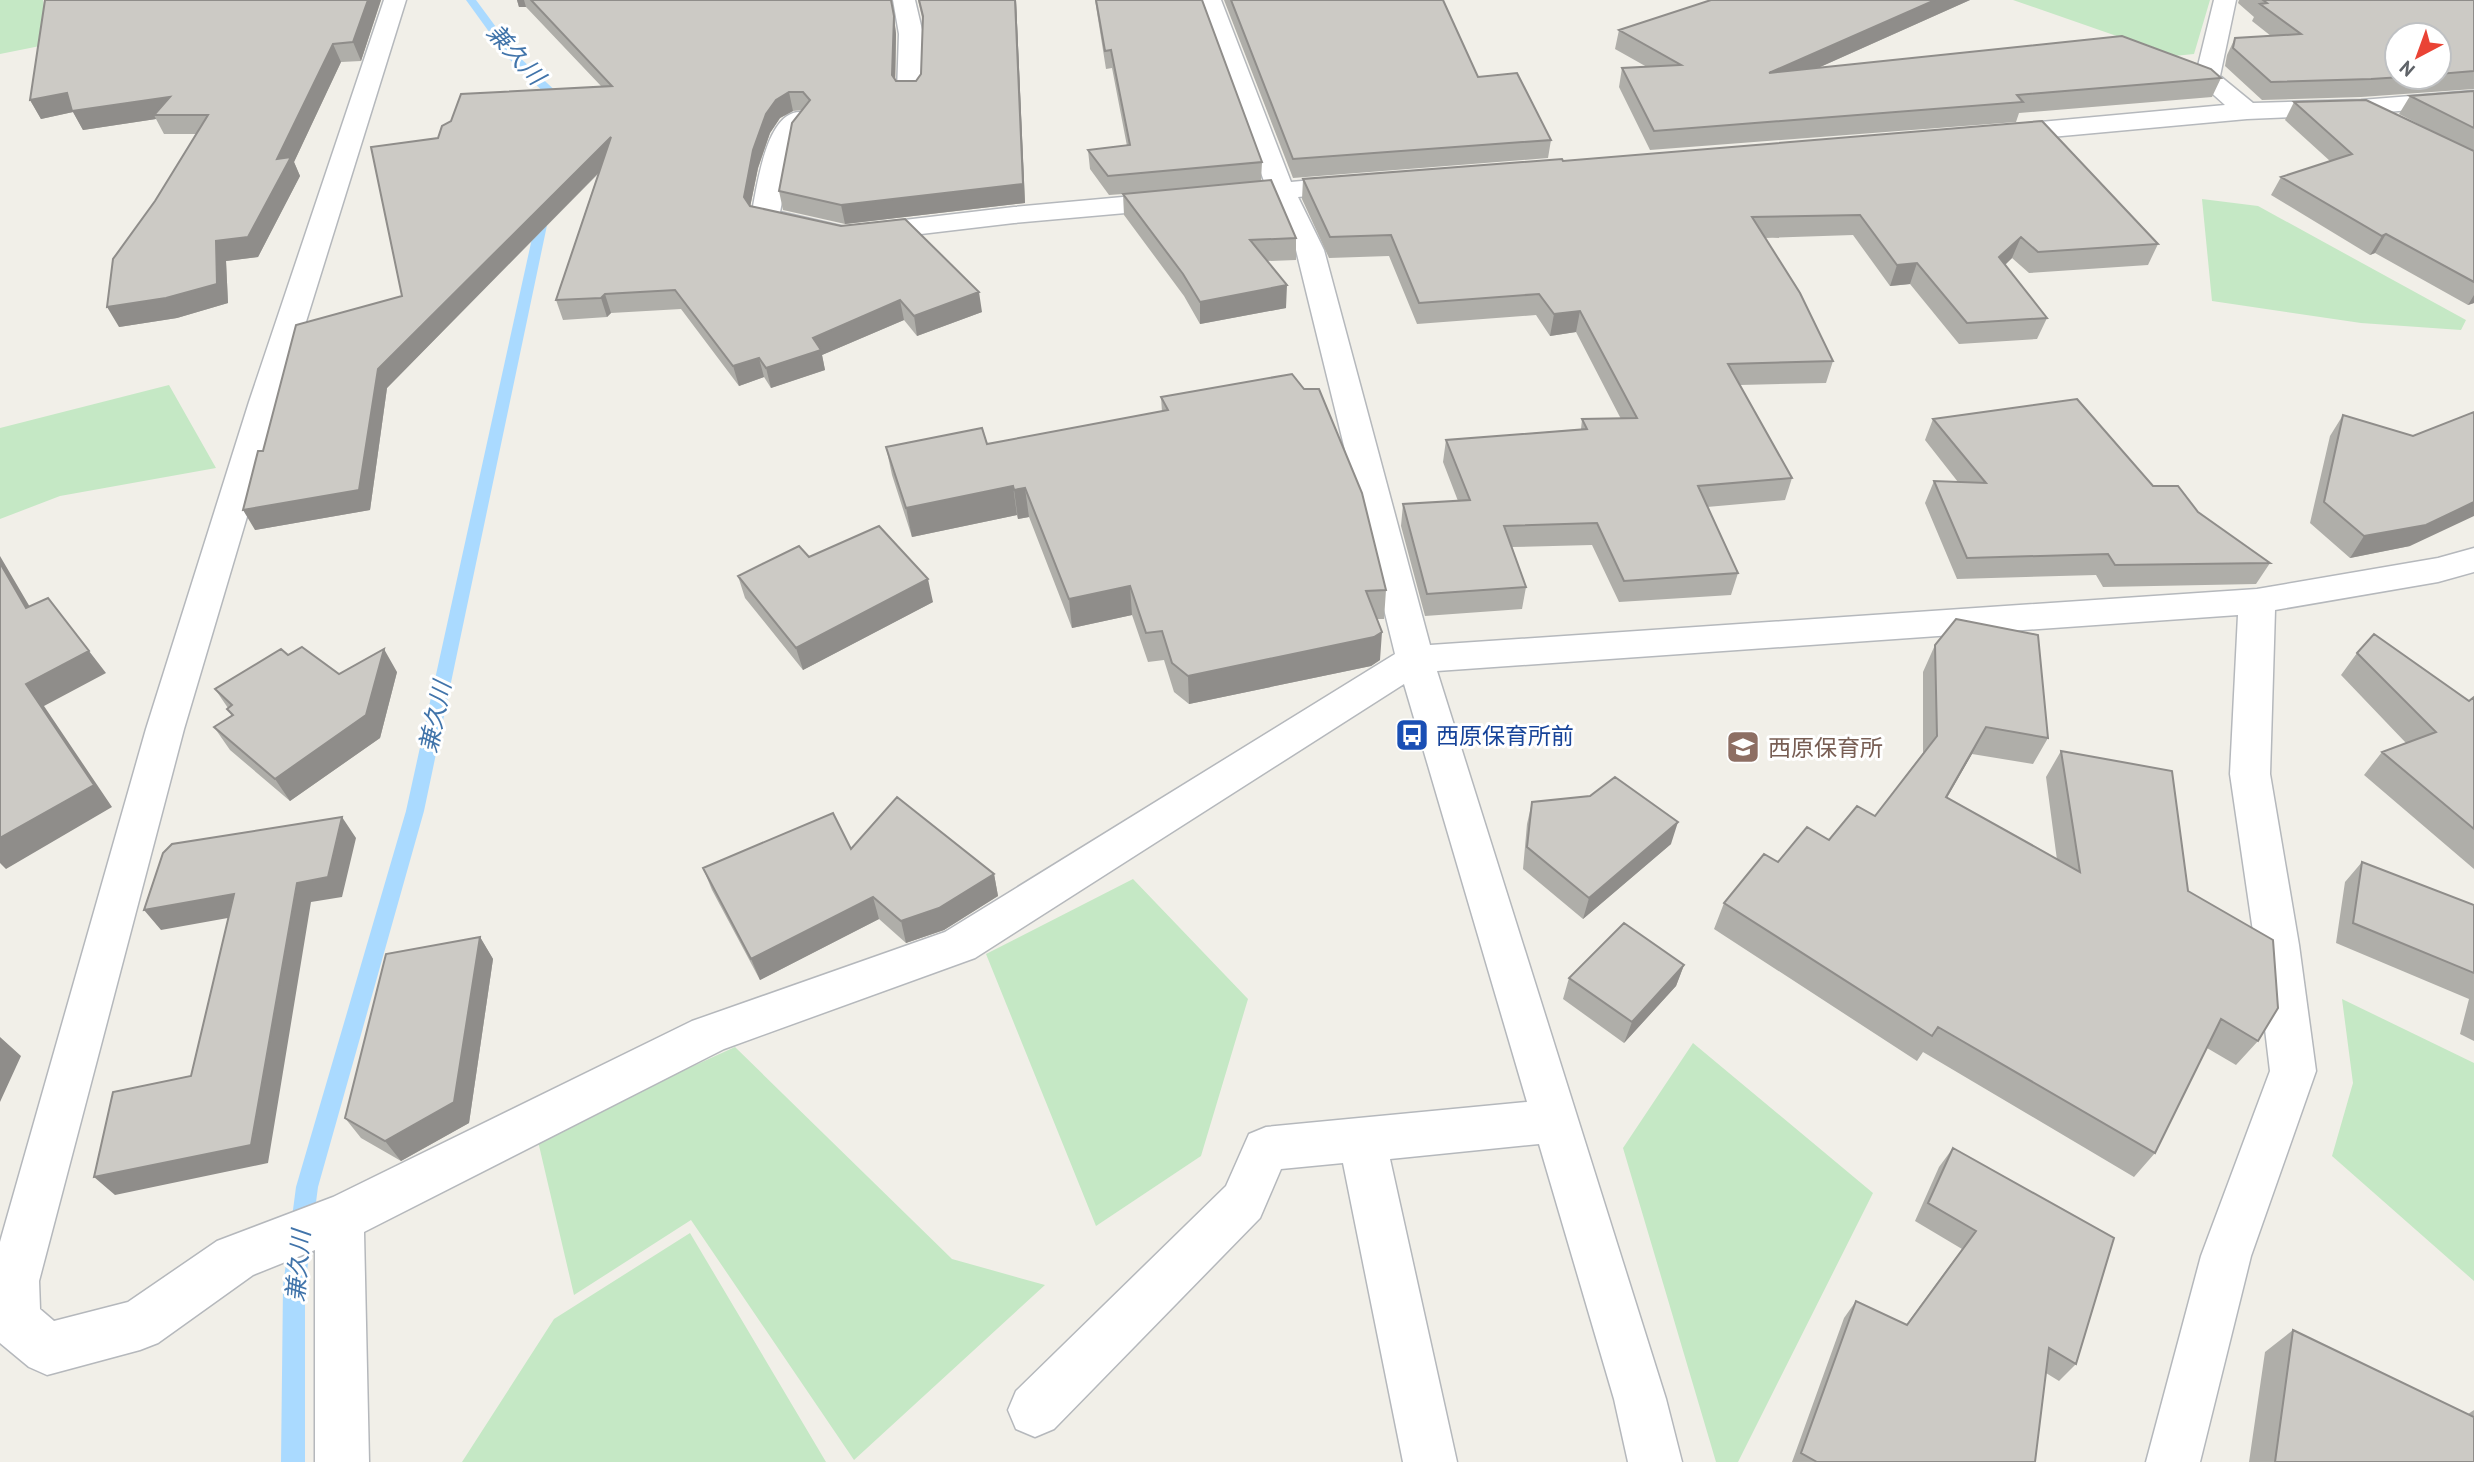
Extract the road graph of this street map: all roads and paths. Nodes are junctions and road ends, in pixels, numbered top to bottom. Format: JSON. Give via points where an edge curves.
{"nodes":[{"id":1,"x":395,"y":0,"type":"edge"},
{"id":2,"x":904,"y":0,"type":"edge"},
{"id":3,"x":1210,"y":0,"type":"edge"},
{"id":4,"x":2225,"y":0,"type":"edge"},
{"id":5,"x":909,"y":92,"type":"edge"},
{"id":6,"x":2474,"y":98,"type":"edge"},
{"id":7,"x":2361,"y":107,"type":"junction"},
{"id":8,"x":2247,"y":111,"type":"junction"},
{"id":9,"x":798,"y":118,"type":"edge"},
{"id":10,"x":2406,"y":130,"type":"edge"},
{"id":11,"x":1972,"y":136,"type":"edge"},
{"id":12,"x":1376,"y":182,"type":"edge"},
{"id":13,"x":1281,"y":190,"type":"junction"},
{"id":14,"x":2474,"y":560,"type":"edge"},
{"id":15,"x":2257,"y":601,"type":"junction"},
{"id":16,"x":1415,"y":659,"type":"junction"},
{"id":17,"x":1555,"y":1121,"type":"junction"},
{"id":18,"x":1362,"y":1140,"type":"junction"},
{"id":19,"x":331,"y":1221,"type":"junction"},
{"id":20,"x":1035,"y":1410,"type":"dead end"},
{"id":21,"x":342,"y":1462,"type":"edge"},
{"id":22,"x":1430,"y":1462,"type":"edge"},
{"id":23,"x":1655,"y":1462,"type":"edge"},
{"id":24,"x":2173,"y":1462,"type":"edge"}],
"edges":[{"from":1,"to":19,"type":"street","via":[[165,729],[14,1280],[14,1321],[47,1349],[140,1325],[235,1258]]},
{"from":2,"to":5,"type":"street","via":[[911,34]]},
{"from":3,"to":13,"type":"street"},
{"from":4,"to":8,"type":"street","via":[[2207,78]]},
{"from":6,"to":7,"type":"street"},
{"from":7,"to":8,"type":"street"},
{"from":7,"to":10,"type":"street"},
{"from":8,"to":11,"type":"street"},
{"from":9,"to":13,"type":"street","via":[[781,140],[765,217],[845,235]]},
{"from":12,"to":13,"type":"street"},
{"from":13,"to":16,"type":"street","via":[[1310,250]]},
{"from":14,"to":15,"type":"street"},
{"from":15,"to":16,"type":"street"},
{"from":15,"to":24,"type":"street","via":[[2250,774],[2293,1071],[2226,1256]]},
{"from":16,"to":17,"type":"street"},
{"from":16,"to":19,"type":"street","via":[[960,945],[708,1035]]},
{"from":17,"to":18,"type":"street"},
{"from":17,"to":23,"type":"street"},
{"from":18,"to":20,"type":"street","via":[[1266,1149],[1243,1202]]},
{"from":18,"to":22,"type":"street"},
{"from":19,"to":21,"type":"street"}]}
